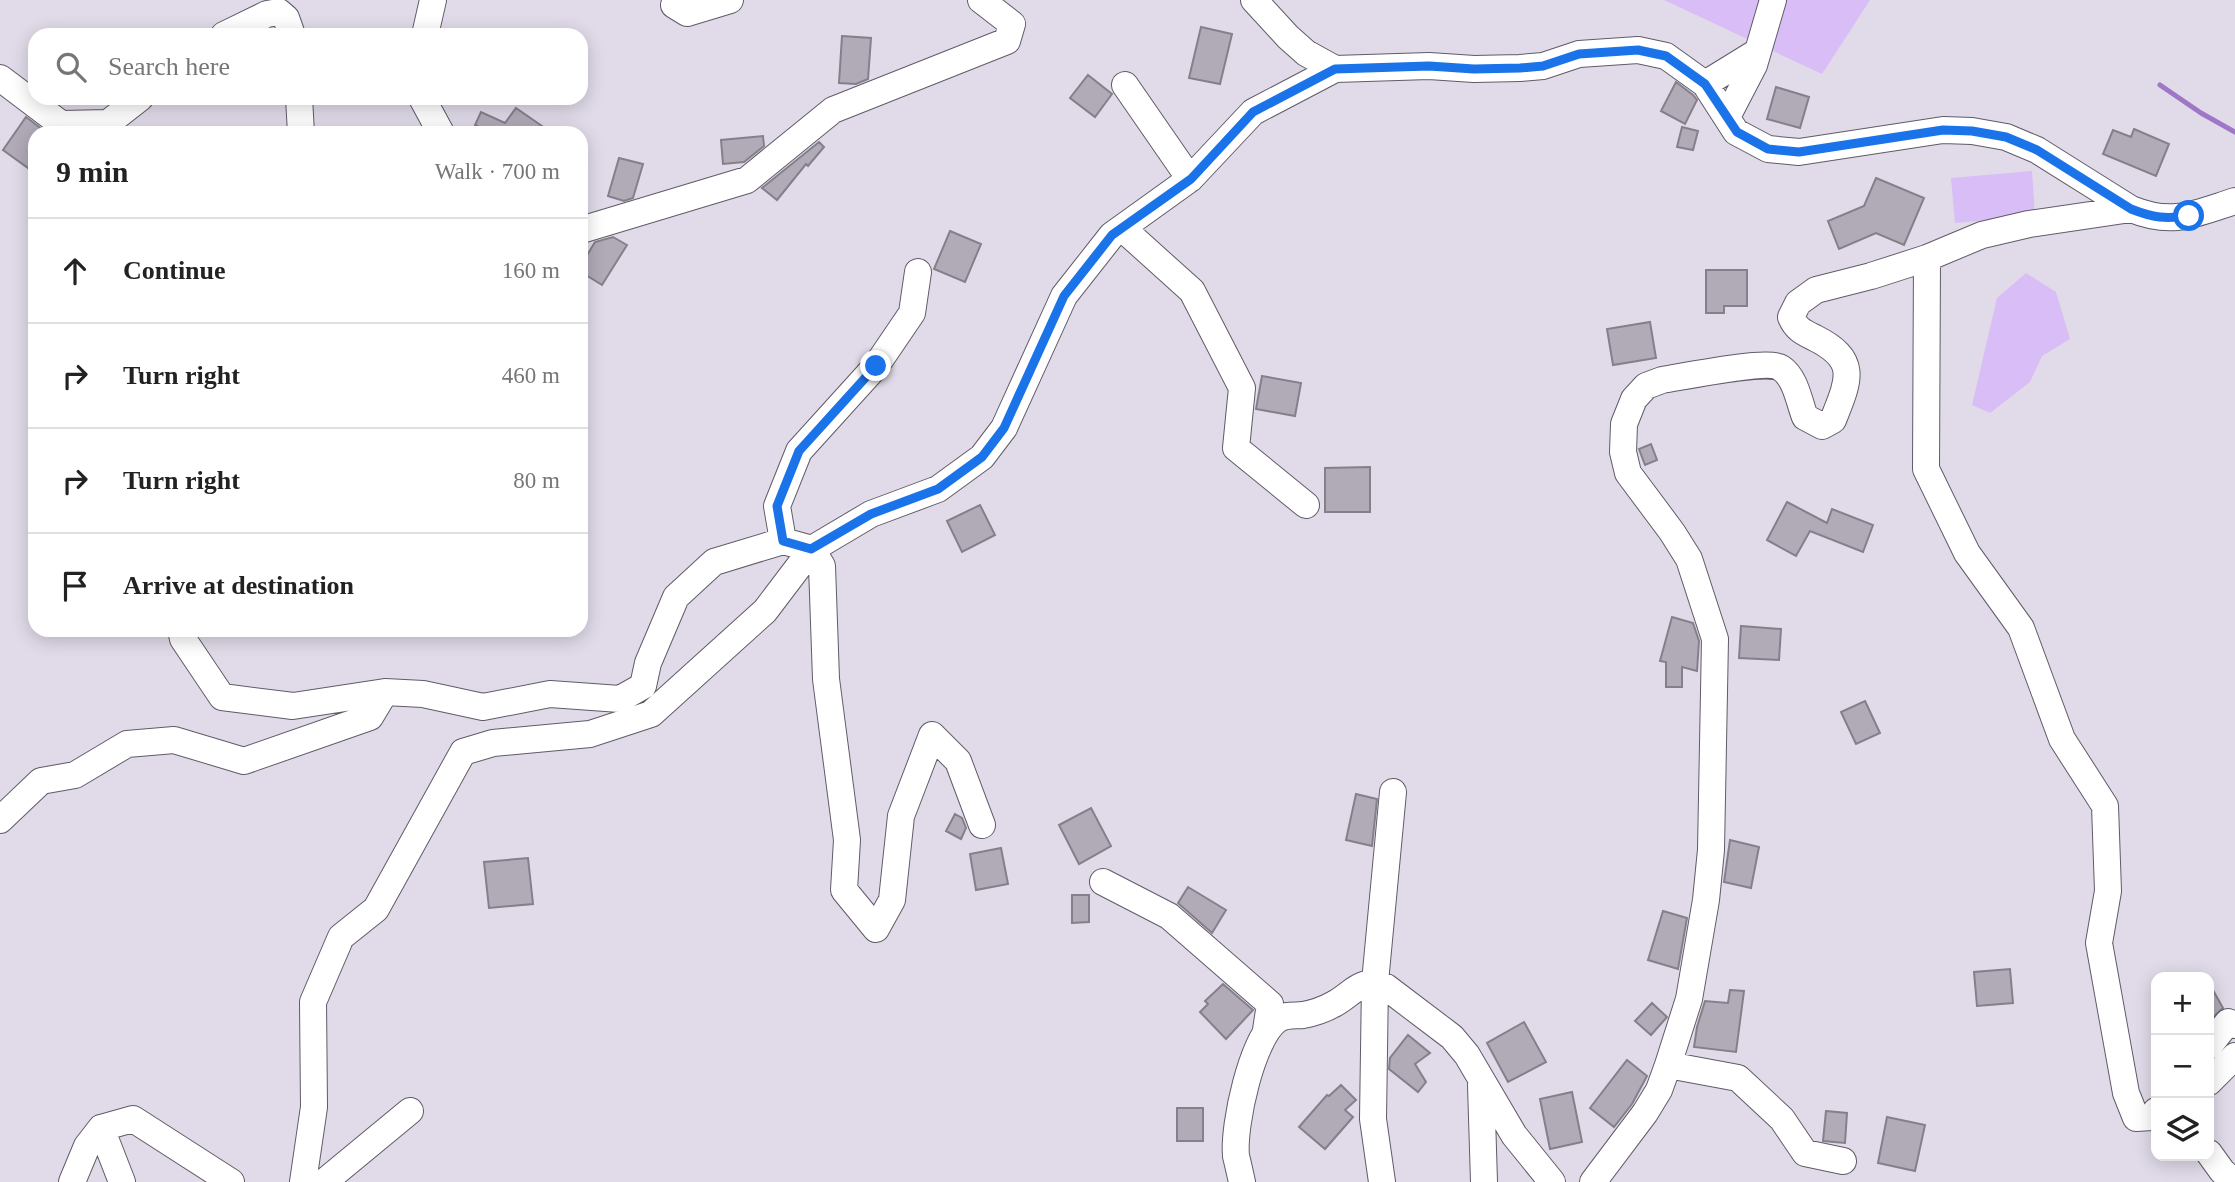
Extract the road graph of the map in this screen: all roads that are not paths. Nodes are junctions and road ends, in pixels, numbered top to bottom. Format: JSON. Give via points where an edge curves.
{"nodes":[{"id":1,"x":433,"y":0,"type":"edge"},
{"id":2,"x":676,"y":0,"type":"edge"},
{"id":3,"x":730,"y":0,"type":"edge"},
{"id":4,"x":981,"y":0,"type":"edge"},
{"id":5,"x":1254,"y":0,"type":"edge"},
{"id":6,"x":1773,"y":0,"type":"edge"},
{"id":7,"x":238,"y":28,"type":"edge"},
{"id":8,"x":290,"y":28,"type":"edge"},
{"id":9,"x":427,"y":28,"type":"edge"},
{"id":10,"x":1757,"y":52,"type":"junction"},
{"id":11,"x":1335,"y":69,"type":"junction"},
{"id":12,"x":0,"y":78,"type":"edge"},
{"id":13,"x":1705,"y":84,"type":"junction"},
{"id":14,"x":1125,"y":85,"type":"dead end"},
{"id":15,"x":28,"y":99,"type":"edge"},
{"id":16,"x":36,"y":105,"type":"edge"},
{"id":17,"x":131,"y":105,"type":"edge"},
{"id":18,"x":299,"y":105,"type":"edge"},
{"id":19,"x":426,"y":105,"type":"edge"},
{"id":20,"x":1727,"y":117,"type":"junction"},
{"id":21,"x":301,"y":126,"type":"edge"},
{"id":22,"x":437,"y":126,"type":"edge"},
{"id":23,"x":1191,"y":179,"type":"junction"},
{"id":24,"x":2235,"y":201,"type":"edge"},
{"id":25,"x":2131,"y":209,"type":"junction"},
{"id":26,"x":588,"y":228,"type":"edge"},
{"id":27,"x":1122,"y":228,"type":"junction"},
{"id":28,"x":1927,"y":258,"type":"junction"},
{"id":29,"x":918,"y":272,"type":"dead end"},
{"id":30,"x":1306,"y":505,"type":"dead end"},
{"id":31,"x":783,"y":541,"type":"junction"},
{"id":32,"x":811,"y":549,"type":"junction"},
{"id":33,"x":183,"y":637,"type":"edge"},
{"id":34,"x":385,"y":692,"type":"junction"},
{"id":35,"x":1393,"y":792,"type":"dead end"},
{"id":36,"x":0,"y":820,"type":"edge"},
{"id":37,"x":982,"y":825,"type":"dead end"},
{"id":38,"x":1103,"y":882,"type":"dead end"},
{"id":39,"x":1375,"y":982,"type":"junction"},
{"id":40,"x":2235,"y":1025,"type":"edge"},
{"id":41,"x":1266,"y":1030,"type":"junction"},
{"id":42,"x":2214,"y":1040,"type":"edge"},
{"id":43,"x":2235,"y":1056,"type":"edge"},
{"id":44,"x":1668,"y":1065,"type":"junction"},
{"id":45,"x":2214,"y":1077,"type":"edge"},
{"id":46,"x":1481,"y":1083,"type":"junction"},
{"id":47,"x":410,"y":1111,"type":"dead end"},
{"id":48,"x":2151,"y":1116,"type":"edge"},
{"id":49,"x":101,"y":1128,"type":"junction"},
{"id":50,"x":2214,"y":1160,"type":"edge"},
{"id":51,"x":1843,"y":1161,"type":"dead end"},
{"id":52,"x":72,"y":1182,"type":"edge"},
{"id":53,"x":122,"y":1182,"type":"edge"},
{"id":54,"x":230,"y":1182,"type":"edge"},
{"id":55,"x":303,"y":1182,"type":"edge"},
{"id":56,"x":324,"y":1182,"type":"edge"},
{"id":57,"x":1242,"y":1182,"type":"edge"},
{"id":58,"x":1382,"y":1182,"type":"edge"},
{"id":59,"x":1484,"y":1182,"type":"edge"},
{"id":60,"x":1552,"y":1182,"type":"edge"},
{"id":61,"x":1593,"y":1182,"type":"edge"},
{"id":62,"x":2234,"y":1182,"type":"edge"}],
"edges":[{"from":1,"to":9,"type":"street"},
{"from":2,"to":3,"type":"street","via":[[674,5],[687,13]]},
{"from":4,"to":26,"type":"street","via":[[1012,24],[1007,41],[833,110],[747,180]]},
{"from":5,"to":11,"type":"street","via":[[1287,37]]},
{"from":6,"to":10,"type":"street"},
{"from":7,"to":8,"type":"street","via":[[279,12]]},
{"from":10,"to":13,"type":"street"},
{"from":10,"to":20,"type":"street"},
{"from":11,"to":13,"type":"street","via":[[1520,68],[1579,54],[1638,50],[1666,56]]},
{"from":11,"to":23,"type":"street","via":[[1253,112]]},
{"from":12,"to":15,"type":"street"},
{"from":13,"to":20,"type":"street"},
{"from":14,"to":23,"type":"street"},
{"from":16,"to":17,"type":"street","via":[[61,124],[108,124]]},
{"from":18,"to":21,"type":"street"},
{"from":19,"to":22,"type":"street"},
{"from":20,"to":25,"type":"street","via":[[1737,132],[1768,149],[1799,152],[1943,130],[2006,137],[2037,150]]},
{"from":23,"to":27,"type":"street"},
{"from":24,"to":25,"type":"street","via":[[2189,216],[2162,219]]},
{"from":25,"to":28,"type":"street","via":[[1982,235]]},
{"from":27,"to":30,"type":"street","via":[[1192,291],[1242,388],[1236,448]]},
{"from":27,"to":32,"type":"street","via":[[1064,296],[1004,428],[982,457],[938,489],[871,514]]},
{"from":28,"to":44,"type":"street","via":[[1816,290],[1798,303],[1791,317],[1794,326],[1830,345],[1847,369],[1833,420],[1822,426],[1805,417],[1792,380],[1783,369],[1760,365],[1646,386],[1634,399],[1624,424],[1628,473],[1689,559],[1715,639],[1706,900],[1689,999]]},
{"from":28,"to":48,"type":"street","via":[[1926,470],[1967,553],[2021,628],[2062,739],[2105,806],[2108,891],[2099,943],[2126,1093],[2136,1118]]},
{"from":29,"to":31,"type":"street","via":[[912,313],[876,366],[799,451],[777,506]]},
{"from":31,"to":32,"type":"street"},
{"from":31,"to":34,"type":"street","via":[[714,562],[676,597],[643,686],[620,699],[550,694],[483,708],[423,694]]},
{"from":32,"to":37,"type":"street","via":[[822,566],[826,679],[847,840],[844,890],[876,929],[892,900],[901,816],[932,735],[958,761]]},
{"from":32,"to":55,"type":"street","via":[[765,611],[651,714],[590,734],[493,743],[463,752],[376,909],[341,937],[313,1002],[314,1107]]},
{"from":33,"to":34,"type":"street","via":[[222,697],[293,706]]},
{"from":34,"to":36,"type":"street","via":[[370,717],[244,761],[174,740],[127,744],[75,775],[41,781]]},
{"from":35,"to":39,"type":"street"},
{"from":38,"to":41,"type":"street","via":[[1169,916],[1270,1004]]},
{"from":39,"to":41,"type":"street","via":[[1357,986],[1325,1009],[1283,1016]]},
{"from":39,"to":46,"type":"street","via":[[1452,1037]]},
{"from":39,"to":58,"type":"street","via":[[1373,1119]]},
{"from":40,"to":42,"type":"street","via":[[2228,1022]]},
{"from":41,"to":57,"type":"street","via":[[1237,1118],[1236,1155]]},
{"from":43,"to":45,"type":"street"},
{"from":44,"to":51,"type":"street","via":[[1738,1078],[1782,1119],[1805,1153]]},
{"from":44,"to":61,"type":"street","via":[[1645,1113]]},
{"from":46,"to":59,"type":"street"},
{"from":46,"to":60,"type":"street"},
{"from":47,"to":56,"type":"street"},
{"from":49,"to":52,"type":"street","via":[[87,1146]]},
{"from":49,"to":53,"type":"street"},
{"from":49,"to":54,"type":"street","via":[[133,1119]]},
{"from":50,"to":62,"type":"street"}]}
